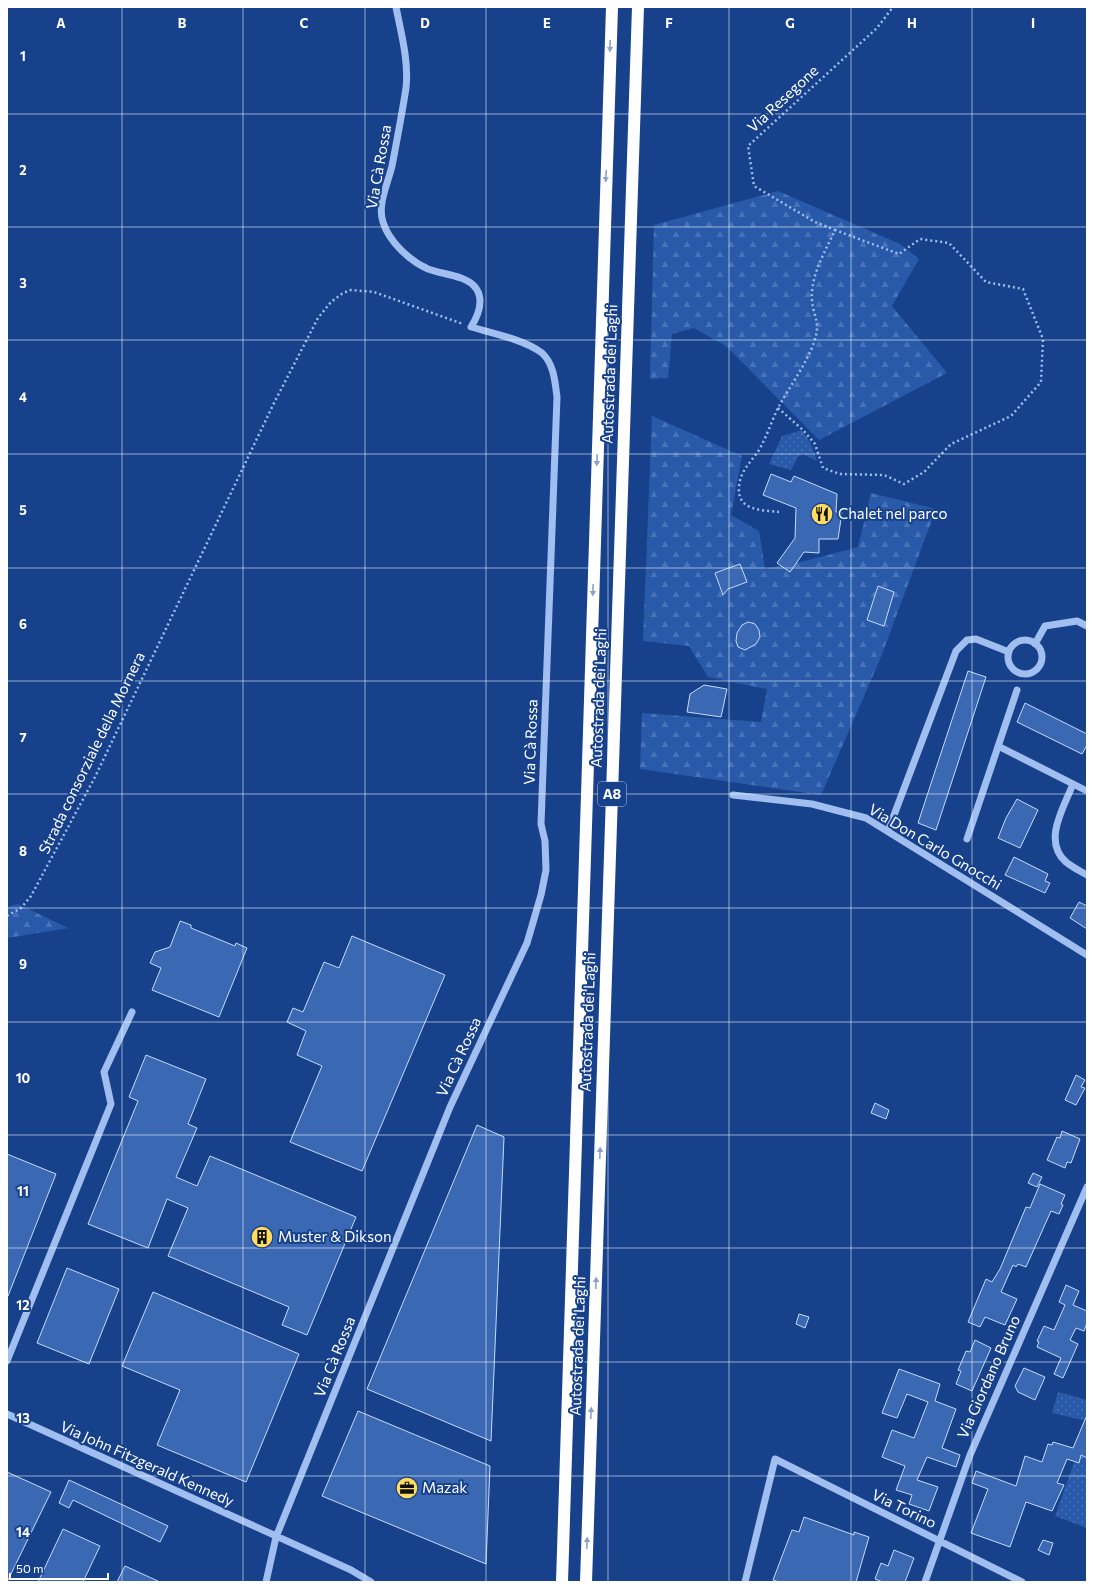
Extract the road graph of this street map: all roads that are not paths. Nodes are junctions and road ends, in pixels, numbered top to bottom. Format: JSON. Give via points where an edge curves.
{"nodes":[{"id":1,"x":396,"y":7,"type":"edge"},
{"id":2,"x":612,"y":7,"type":"edge"},
{"id":3,"x":638,"y":7,"type":"edge"},
{"id":4,"x":1087,"y":626,"type":"edge"},
{"id":5,"x":1035,"y":644,"type":"junction"},
{"id":6,"x":1008,"y":652,"type":"junction"},
{"id":7,"x":1017,"y":690,"type":"dead end"},
{"id":8,"x":998,"y":746,"type":"junction"},
{"id":9,"x":1073,"y":784,"type":"junction"},
{"id":10,"x":1087,"y":791,"type":"edge"},
{"id":11,"x":733,"y":795,"type":"dead end"},
{"id":12,"x":888,"y":831,"type":"junction"},
{"id":13,"x":967,"y":839,"type":"dead end"},
{"id":14,"x":1087,"y":876,"type":"edge"},
{"id":15,"x":1087,"y":955,"type":"edge"},
{"id":16,"x":132,"y":1012,"type":"dead end"},
{"id":17,"x":1087,"y":1187,"type":"edge"},
{"id":18,"x":7,"y":1361,"type":"edge"},
{"id":19,"x":8,"y":1417,"type":"edge"},
{"id":20,"x":276,"y":1537,"type":"junction"},
{"id":21,"x":940,"y":1541,"type":"junction"},
{"id":22,"x":266,"y":1582,"type":"edge"},
{"id":23,"x":371,"y":1582,"type":"edge"},
{"id":24,"x":562,"y":1582,"type":"edge"},
{"id":25,"x":586,"y":1582,"type":"edge"},
{"id":26,"x":745,"y":1582,"type":"edge"},
{"id":27,"x":925,"y":1582,"type":"edge"},
{"id":28,"x":1022,"y":1582,"type":"edge"}],
"edges":[{"from":1,"to":20,"type":"street","name":"Via Cà Rossa","via":[[405,51],[406,86],[392,168],[382,206],[383,222],[397,248],[428,269],[470,282],[479,293],[481,304],[478,316],[471,327],[526,344],[542,354],[555,377],[557,405],[541,824],[545,841],[546,870],[527,943],[450,1107]]},
{"from":2,"to":24,"type":"highway","name":"Autostrada dei Laghi","number":"A8","one_way":true},
{"from":25,"to":3,"type":"highway","name":"Autostrada dei Laghi","number":"A8","one_way":true},
{"from":4,"to":5,"type":"street","via":[[1077,621],[1045,626]]},
{"from":5,"to":6,"type":"street","via":[[1025,640],[1019,641]]},
{"from":5,"to":6,"type":"street","via":[[1041,658],[1037,668],[1032,672],[1022,673],[1012,668]]},
{"from":6,"to":12,"type":"street","via":[[976,639],[967,640],[956,651]]},
{"from":7,"to":8,"type":"street"},
{"from":8,"to":9,"type":"street"},
{"from":8,"to":13,"type":"street"},
{"from":9,"to":10,"type":"street"},
{"from":9,"to":14,"type":"street","via":[[1055,830],[1056,849],[1065,862]]},
{"from":11,"to":12,"type":"street","name":"Via Don Carlo Gnocchi","via":[[812,804],[866,818]]},
{"from":12,"to":15,"type":"street","name":"Via Don Carlo Gnocchi"},
{"from":16,"to":18,"type":"street","via":[[104,1072],[111,1104]]},
{"from":17,"to":21,"type":"street","name":"Via Giordano Bruno","via":[[970,1454]]},
{"from":19,"to":20,"type":"street","name":"Via John Fitzgerald Kennedy"},
{"from":20,"to":22,"type":"street"},
{"from":20,"to":23,"type":"street","name":"Via John Fitzgerald Kennedy","via":[[351,1570]]},
{"from":21,"to":26,"type":"street","name":"Via Torino","via":[[775,1459]]},
{"from":21,"to":27,"type":"street","name":"Via Giordano Bruno"},
{"from":21,"to":28,"type":"street","name":"Via Torino"}]}
